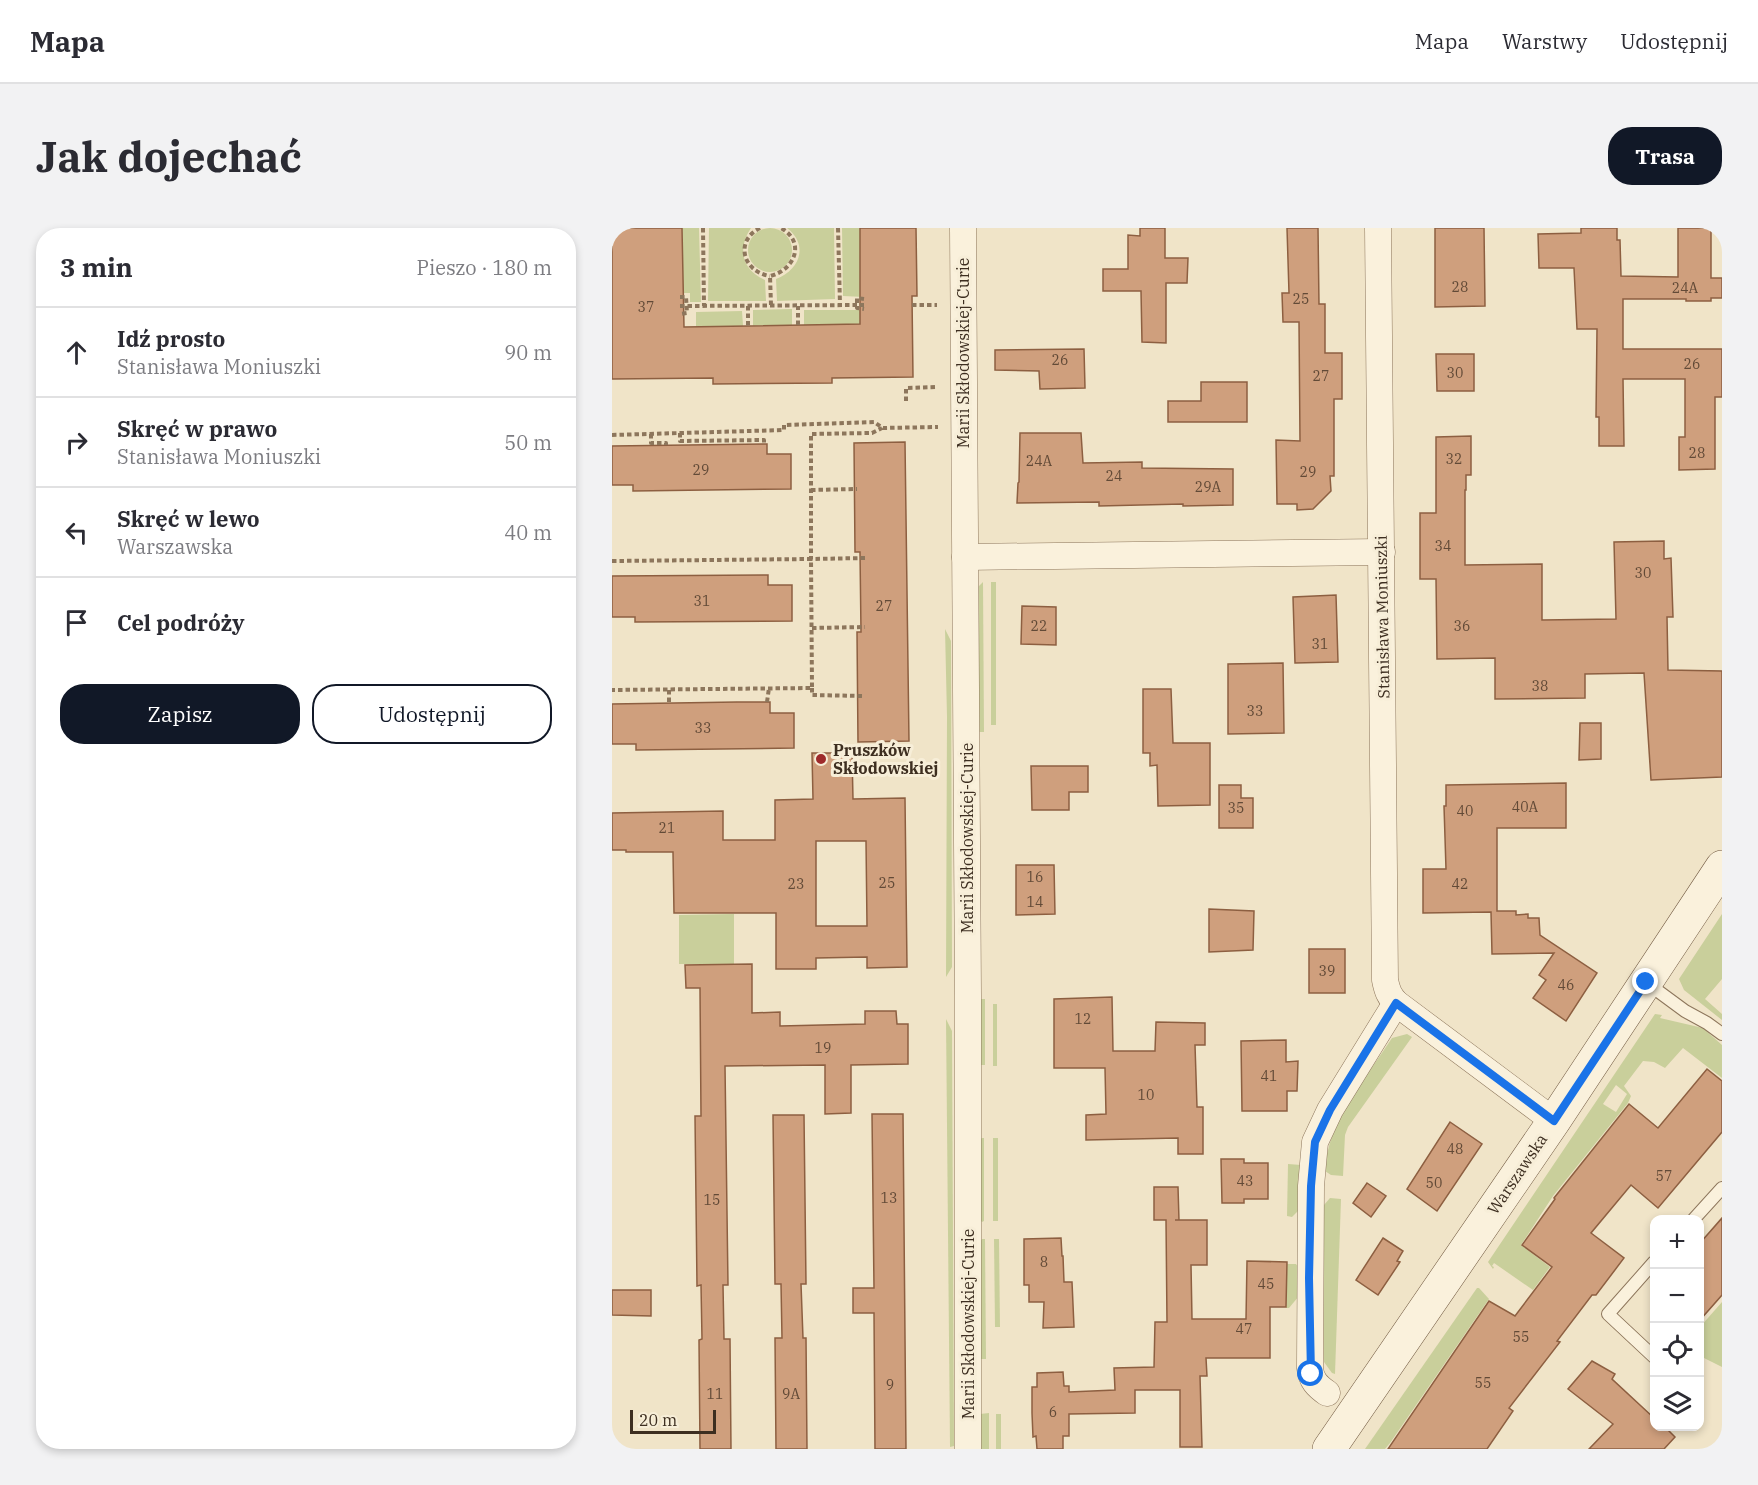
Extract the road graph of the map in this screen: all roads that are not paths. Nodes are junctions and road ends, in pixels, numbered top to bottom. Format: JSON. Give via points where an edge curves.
{"nodes":[{"id":1,"x":963,"y":228,"type":"edge"},
{"id":2,"x":1378,"y":228,"type":"edge"},
{"id":3,"x":1382,"y":552,"type":"junction"},
{"id":4,"x":965,"y":557,"type":"junction"},
{"id":5,"x":1722,"y":867,"type":"edge"},
{"id":6,"x":1646,"y":982,"type":"junction"},
{"id":7,"x":1396,"y":1003,"type":"junction"},
{"id":8,"x":1722,"y":1035,"type":"edge"},
{"id":9,"x":1554,"y":1121,"type":"junction"},
{"id":10,"x":1722,"y":1188,"type":"edge"},
{"id":11,"x":1698,"y":1215,"type":"edge"},
{"id":12,"x":1650,"y":1267,"type":"edge"},
{"id":13,"x":1650,"y":1353,"type":"edge"},
{"id":14,"x":1327,"y":1393,"type":"dead end"},
{"id":15,"x":968,"y":1449,"type":"edge"},
{"id":16,"x":1329,"y":1449,"type":"edge"}],
"edges":[{"from":1,"to":4,"type":"street","name":"Marii Skłodowskiej-Curie"},
{"from":2,"to":3,"type":"street","name":"Stanisława Moniuszki"},
{"from":3,"to":4,"type":"street"},
{"from":3,"to":7,"type":"street","name":"Stanisława Moniuszki","via":[[1385,980],[1389,996]]},
{"from":4,"to":15,"type":"street","name":"Marii Skłodowskiej-Curie"},
{"from":5,"to":6,"type":"street","name":"Warszawska"},
{"from":6,"to":8,"type":"lane"},
{"from":6,"to":9,"type":"street","name":"Warszawska"},
{"from":7,"to":9,"type":"street"},
{"from":7,"to":14,"type":"street","via":[[1330,1110],[1314,1152],[1310,1368],[1316,1384]]},
{"from":9,"to":16,"type":"street","name":"Warszawska"},
{"from":10,"to":11,"type":"lane"},
{"from":12,"to":13,"type":"lane","via":[[1608,1314]]}]}
